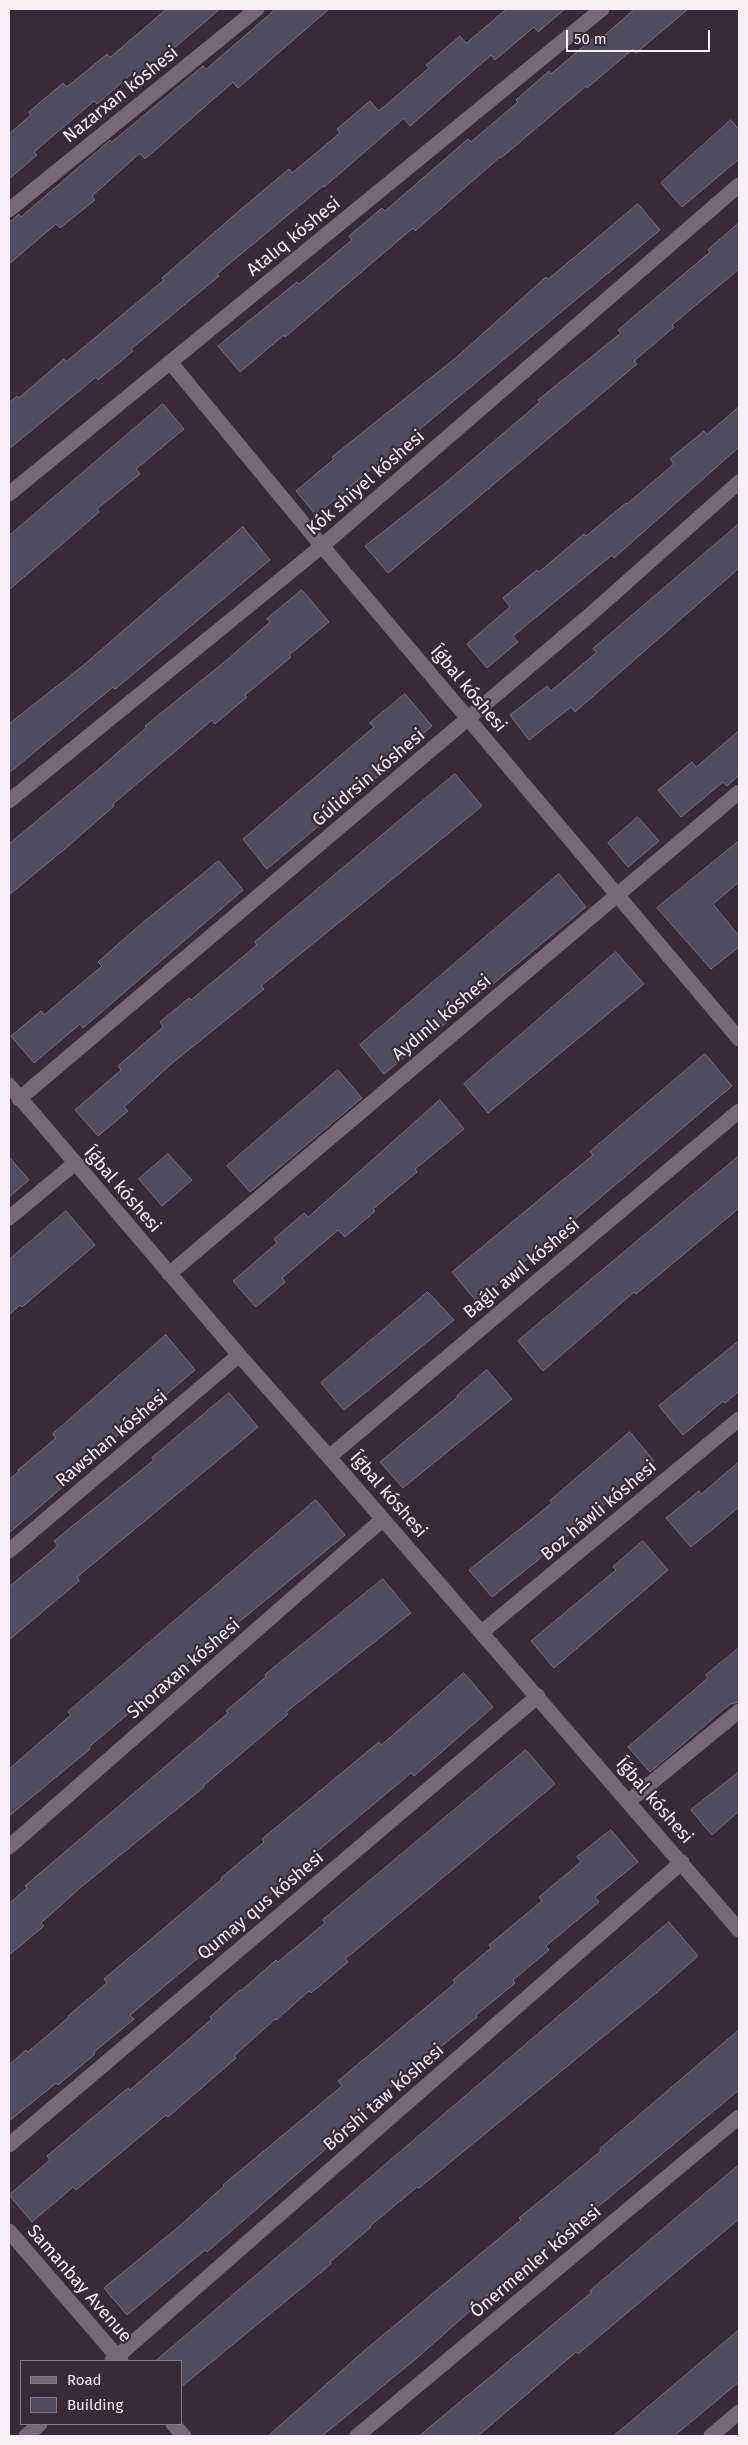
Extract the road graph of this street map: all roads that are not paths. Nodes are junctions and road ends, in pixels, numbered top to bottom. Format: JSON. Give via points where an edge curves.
{"nodes":[{"id":1,"x":257,"y":9,"type":"edge"},
{"id":2,"x":602,"y":9,"type":"edge"},
{"id":3,"x":739,"y":185,"type":"edge"},
{"id":4,"x":9,"y":210,"type":"edge"},
{"id":5,"x":170,"y":362,"type":"junction"},
{"id":6,"x":739,"y":482,"type":"edge"},
{"id":7,"x":9,"y":494,"type":"edge"},
{"id":8,"x":322,"y":546,"type":"junction"},
{"id":9,"x":468,"y":719,"type":"junction"},
{"id":10,"x":739,"y":792,"type":"edge"},
{"id":11,"x":9,"y":801,"type":"edge"},
{"id":12,"x":616,"y":895,"type":"junction"},
{"id":13,"x":739,"y":1039,"type":"edge"},
{"id":14,"x":9,"y":1085,"type":"edge"},
{"id":15,"x":19,"y":1099,"type":"junction"},
{"id":16,"x":739,"y":1111,"type":"edge"},
{"id":17,"x":74,"y":1164,"type":"junction"},
{"id":18,"x":9,"y":1218,"type":"edge"},
{"id":19,"x":169,"y":1274,"type":"junction"},
{"id":20,"x":239,"y":1356,"type":"junction"},
{"id":21,"x":739,"y":1419,"type":"edge"},
{"id":22,"x":329,"y":1457,"type":"junction"},
{"id":23,"x":383,"y":1519,"type":"junction"},
{"id":24,"x":9,"y":1551,"type":"edge"},
{"id":25,"x":482,"y":1632,"type":"junction"},
{"id":26,"x":538,"y":1696,"type":"junction"},
{"id":27,"x":739,"y":1711,"type":"edge"},
{"id":28,"x":629,"y":1800,"type":"junction"},
{"id":29,"x":9,"y":1847,"type":"edge"},
{"id":30,"x":682,"y":1862,"type":"junction"},
{"id":31,"x":739,"y":1930,"type":"edge"},
{"id":32,"x":739,"y":2117,"type":"edge"},
{"id":33,"x":9,"y":2145,"type":"edge"},
{"id":34,"x":9,"y":2230,"type":"edge"},
{"id":35,"x":116,"y":2360,"type":"edge"},
{"id":36,"x":739,"y":2412,"type":"edge"},
{"id":37,"x":39,"y":2425,"type":"edge"},
{"id":38,"x":174,"y":2425,"type":"edge"},
{"id":39,"x":26,"y":2436,"type":"edge"},
{"id":40,"x":184,"y":2436,"type":"edge"},
{"id":41,"x":357,"y":2436,"type":"edge"},
{"id":42,"x":711,"y":2436,"type":"edge"}],
"edges":[{"from":1,"to":4,"type":"street","name":"Nazarxan kóshesi"},
{"from":2,"to":5,"type":"street","name":"Atalıq kóshesi"},
{"from":3,"to":8,"type":"street","name":"Kók shiyel kóshesi"},
{"from":5,"to":7,"type":"street","name":"Atalıq kóshesi"},
{"from":5,"to":8,"type":"street","name":"Íǵbal kóshesi"},
{"from":6,"to":9,"type":"street","name":"Gúlidrsin kóshesi","via":[[599,608]]},
{"from":8,"to":9,"type":"street","name":"Íǵbal kóshesi"},
{"from":8,"to":11,"type":"street","name":"Kók shiyel kóshesi"},
{"from":9,"to":12,"type":"street","name":"Íǵbal kóshesi"},
{"from":9,"to":15,"type":"street","name":"Gúlidrsin kóshesi"},
{"from":10,"to":12,"type":"street","name":"Aydınlı kóshesi"},
{"from":12,"to":13,"type":"street","name":"Íǵbal kóshesi"},
{"from":12,"to":19,"type":"street","name":"Aydınlı kóshesi"},
{"from":14,"to":15,"type":"street","name":"Íǵbal kóshesi"},
{"from":15,"to":17,"type":"street","name":"Íǵbal kóshesi"},
{"from":16,"to":22,"type":"street","name":"Baǵlı awıl kóshesi"},
{"from":17,"to":18,"type":"street"},
{"from":17,"to":19,"type":"street","name":"Íǵbal kóshesi"},
{"from":19,"to":20,"type":"street","name":"Íǵbal kóshesi"},
{"from":20,"to":22,"type":"street","name":"Íǵbal kóshesi"},
{"from":20,"to":24,"type":"street","name":"Rawshan kóshesi"},
{"from":21,"to":25,"type":"street","name":"Boz háwli kóshesi"},
{"from":22,"to":23,"type":"street","name":"Íǵbal kóshesi"},
{"from":23,"to":25,"type":"street","name":"Íǵbal kóshesi"},
{"from":23,"to":29,"type":"street","name":"Shoraxan kóshesi"},
{"from":25,"to":26,"type":"street","name":"Íǵbal kóshesi"},
{"from":26,"to":28,"type":"street","name":"Íǵbal kóshesi"},
{"from":26,"to":33,"type":"street","name":"Qumay qus kóshesi"},
{"from":27,"to":28,"type":"street"},
{"from":28,"to":30,"type":"street","name":"Íǵbal kóshesi"},
{"from":30,"to":31,"type":"street","name":"Íǵbal kóshesi"},
{"from":30,"to":35,"type":"street","name":"Bórshi taw kóshesi"},
{"from":32,"to":41,"type":"street","name":"Ónermenler kóshesi"},
{"from":34,"to":35,"type":"street","name":"Samanbay Avenue"},
{"from":36,"to":42,"type":"street"},
{"from":37,"to":39,"type":"street"},
{"from":38,"to":40,"type":"street"}]}
